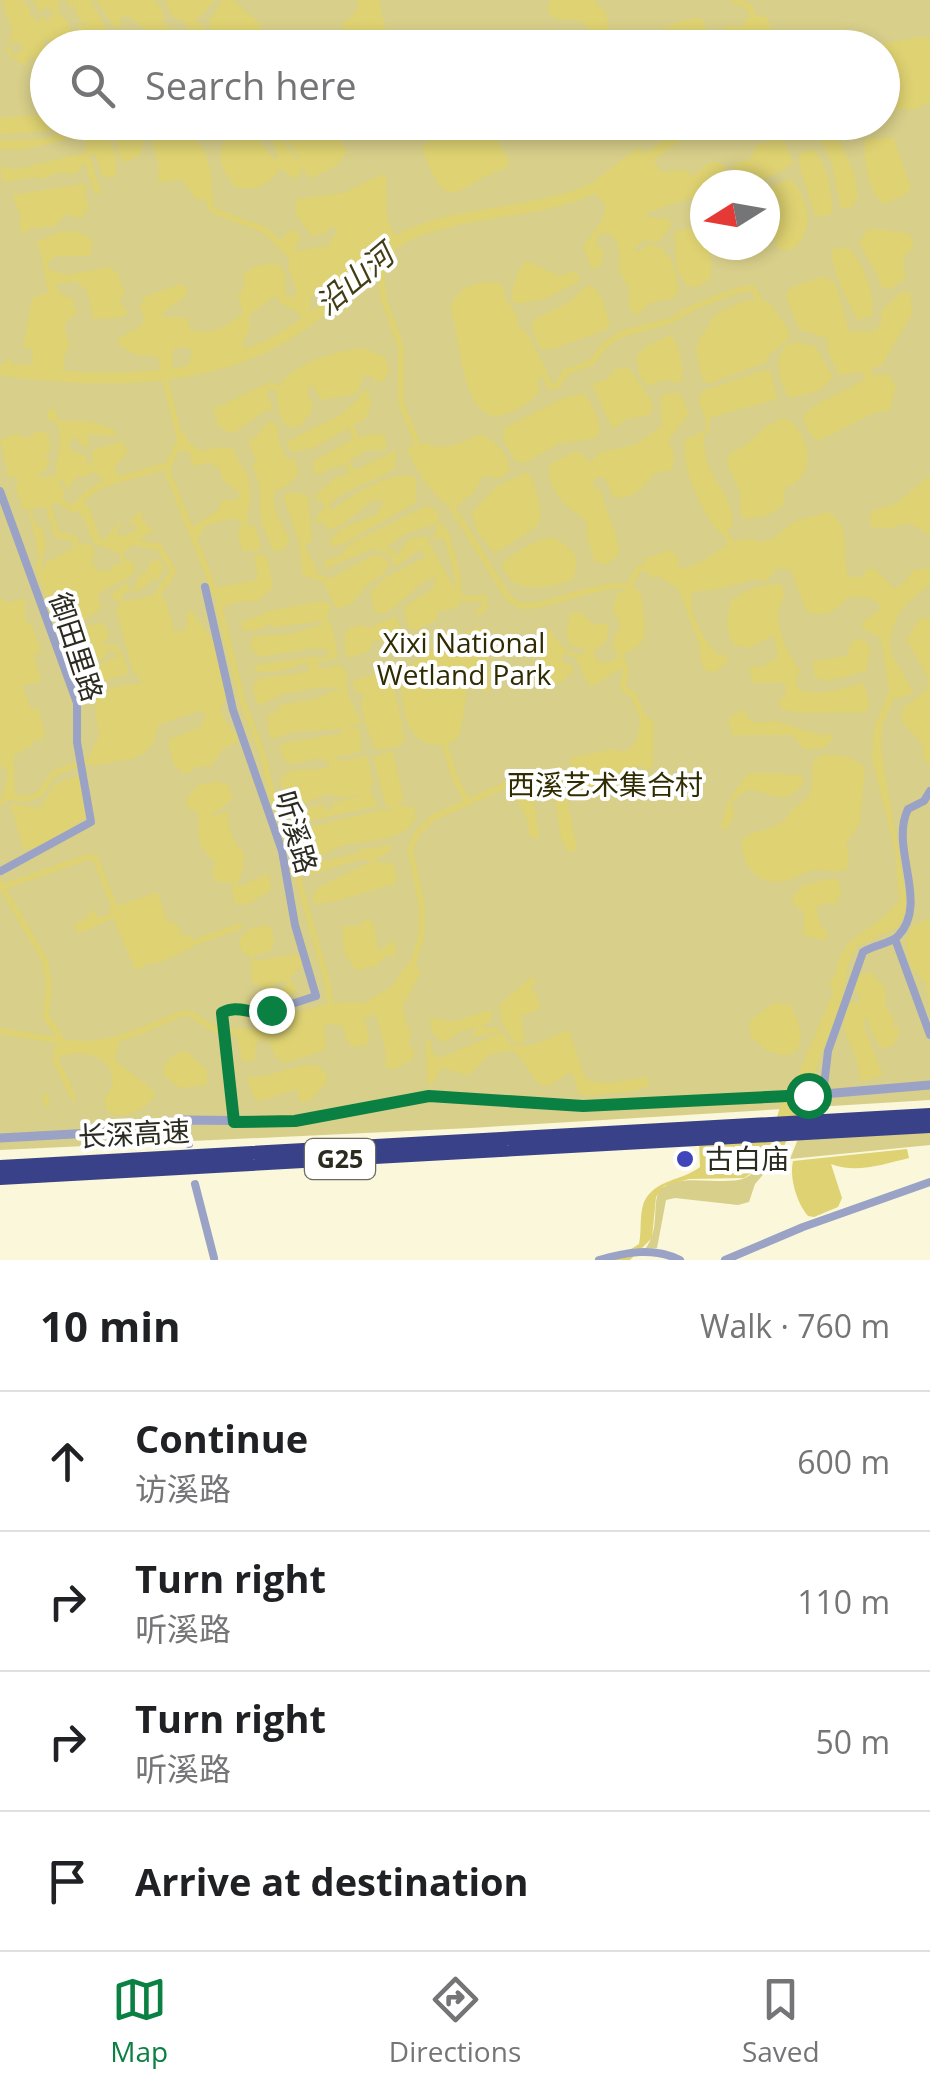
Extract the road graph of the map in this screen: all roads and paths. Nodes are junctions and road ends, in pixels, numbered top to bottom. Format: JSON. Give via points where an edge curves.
{"nodes":[{"id":1,"x":0,"y":491,"type":"edge"},
{"id":2,"x":205,"y":587,"type":"dead end"},
{"id":3,"x":930,"y":791,"type":"edge"},
{"id":4,"x":1,"y":870,"type":"edge"},
{"id":5,"x":894,"y":939,"type":"junction"},
{"id":6,"x":930,"y":1035,"type":"edge"},
{"id":7,"x":930,"y":1085,"type":"edge"},
{"id":8,"x":823,"y":1094,"type":"junction"},
{"id":9,"x":930,"y":1115,"type":"edge"},
{"id":10,"x":184,"y":1120,"type":"junction"},
{"id":11,"x":234,"y":1122,"type":"junction"},
{"id":12,"x":930,"y":1126,"type":"edge"},
{"id":13,"x":802,"y":1128,"type":"junction"},
{"id":14,"x":677,"y":1135,"type":"junction"},
{"id":15,"x":0,"y":1138,"type":"edge"},
{"id":16,"x":189,"y":1144,"type":"dead end"},
{"id":17,"x":0,"y":1167,"type":"edge"},
{"id":18,"x":0,"y":1178,"type":"edge"},
{"id":19,"x":930,"y":1182,"type":"edge"},
{"id":20,"x":195,"y":1184,"type":"dead end"},
{"id":21,"x":214,"y":1258,"type":"dead end"},
{"id":22,"x":599,"y":1260,"type":"edge"},
{"id":23,"x":680,"y":1260,"type":"edge"},
{"id":24,"x":725,"y":1260,"type":"edge"}],
"edges":[{"from":1,"to":4,"type":"street","name":"御田里路","via":[[77,703],[92,822]]},
{"from":2,"to":11,"type":"street","name":"听溪路","via":[[232,710],[282,851],[316,996],[258,1014],[241,1008],[222,1013]]},
{"from":3,"to":5,"type":"street","via":[[903,822],[915,900]]},
{"from":5,"to":6,"type":"street"},
{"from":5,"to":8,"type":"street","via":[[863,952],[828,1051]]},
{"from":7,"to":8,"type":"street"},
{"from":8,"to":11,"type":"street","via":[[583,1106],[429,1096],[295,1121]]},
{"from":9,"to":13,"type":"highway","name":"长深高速","number":"G25"},
{"from":10,"to":11,"type":"street"},
{"from":10,"to":15,"type":"street"},
{"from":10,"to":16,"type":"street"},
{"from":12,"to":13,"type":"highway","name":"长深高速","number":"G25"},
{"from":13,"to":14,"type":"highway","name":"长深高速","number":"G25"},
{"from":14,"to":17,"type":"highway","name":"长深高速","number":"G25"},
{"from":14,"to":18,"type":"highway","name":"长深高速","number":"G25"},
{"from":19,"to":24,"type":"street"},
{"from":20,"to":21,"type":"street"},
{"from":22,"to":23,"type":"street","via":[[658,1252]]}]}
